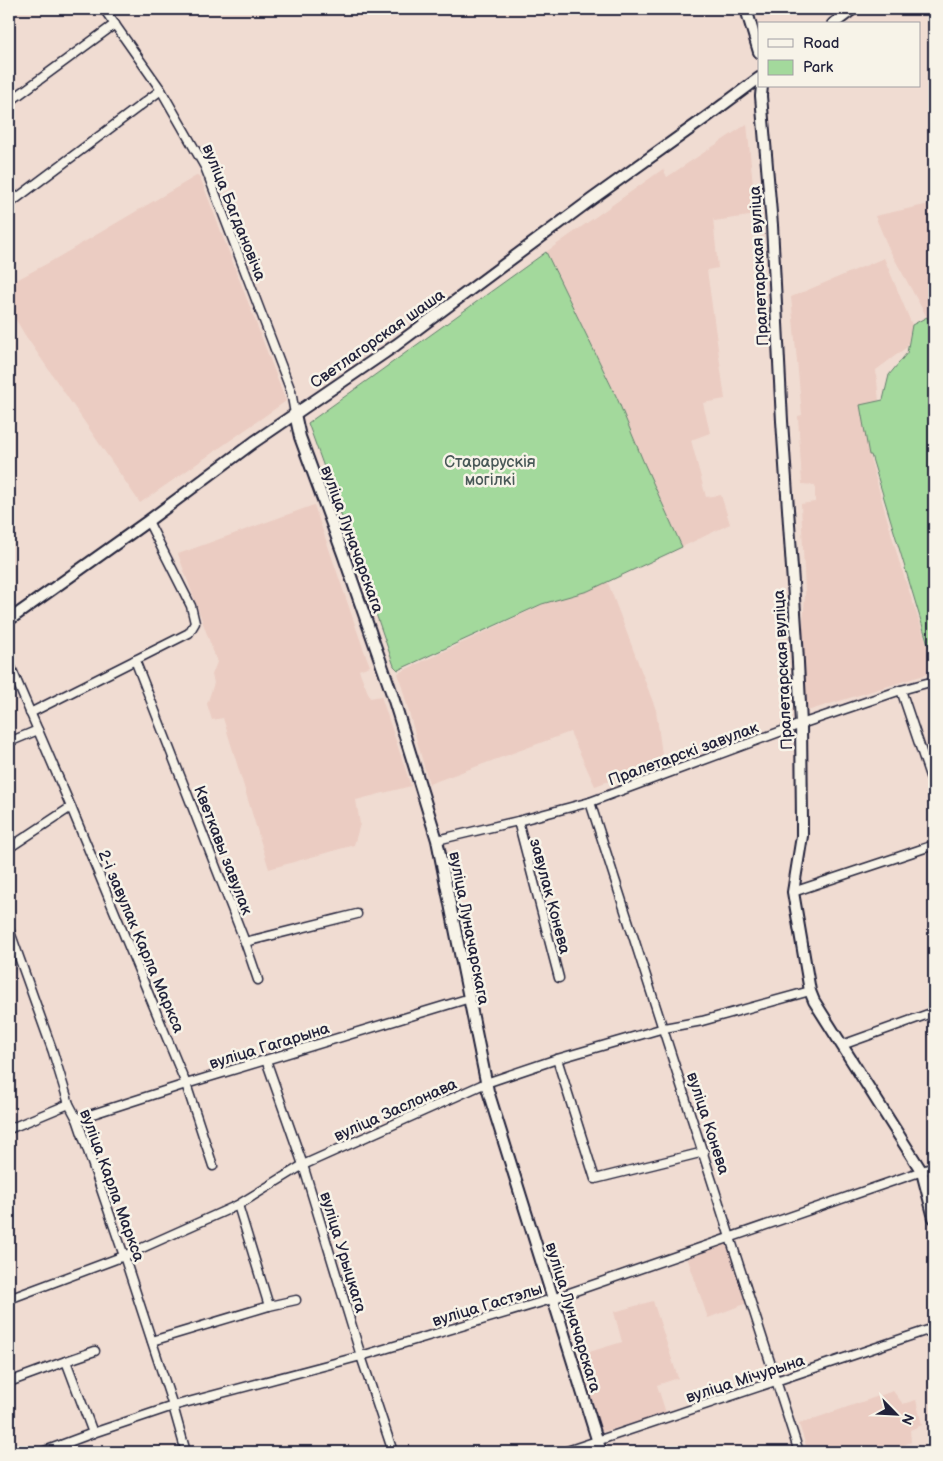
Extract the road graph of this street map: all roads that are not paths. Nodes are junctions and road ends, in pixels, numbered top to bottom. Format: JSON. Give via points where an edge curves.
{"nodes":[{"id":1,"x":104,"y":9,"type":"edge"},
{"id":2,"x":746,"y":9,"type":"edge"},
{"id":3,"x":853,"y":9,"type":"edge"},
{"id":4,"x":836,"y":22,"type":"edge"},
{"id":5,"x":115,"y":24,"type":"junction"},
{"id":6,"x":758,"y":49,"type":"edge"},
{"id":7,"x":758,"y":79,"type":"edge"},
{"id":8,"x":762,"y":88,"type":"edge"},
{"id":9,"x":161,"y":90,"type":"junction"},
{"id":10,"x":9,"y":102,"type":"edge"},
{"id":11,"x":9,"y":204,"type":"edge"},
{"id":12,"x":295,"y":414,"type":"junction"},
{"id":13,"x":148,"y":521,"type":"junction"},
{"id":14,"x":9,"y":620,"type":"edge"},
{"id":15,"x":135,"y":660,"type":"junction"},
{"id":16,"x":9,"y":663,"type":"edge"},
{"id":17,"x":934,"y":681,"type":"edge"},
{"id":18,"x":901,"y":690,"type":"junction"},
{"id":19,"x":30,"y":713,"type":"junction"},
{"id":20,"x":801,"y":724,"type":"junction"},
{"id":21,"x":38,"y":730,"type":"junction"},
{"id":22,"x":9,"y":742,"type":"edge"},
{"id":23,"x":934,"y":788,"type":"edge"},
{"id":24,"x":590,"y":802,"type":"junction"},
{"id":25,"x":71,"y":807,"type":"junction"},
{"id":26,"x":518,"y":821,"type":"junction"},
{"id":27,"x":437,"y":840,"type":"junction"},
{"id":28,"x":934,"y":844,"type":"edge"},
{"id":29,"x":9,"y":848,"type":"edge"},
{"id":30,"x":793,"y":892,"type":"junction"},
{"id":31,"x":357,"y":914,"type":"dead end"},
{"id":32,"x":9,"y":930,"type":"edge"},
{"id":33,"x":245,"y":942,"type":"junction"},
{"id":34,"x":558,"y":978,"type":"dead end"},
{"id":35,"x":258,"y":980,"type":"dead end"},
{"id":36,"x":810,"y":991,"type":"junction"},
{"id":37,"x":470,"y":998,"type":"junction"},
{"id":38,"x":934,"y":1012,"type":"edge"},
{"id":39,"x":664,"y":1028,"type":"junction"},
{"id":40,"x":842,"y":1045,"type":"junction"},
{"id":41,"x":266,"y":1060,"type":"junction"},
{"id":42,"x":557,"y":1060,"type":"junction"},
{"id":43,"x":486,"y":1083,"type":"junction"},
{"id":44,"x":186,"y":1084,"type":"junction"},
{"id":45,"x":69,"y":1104,"type":"junction"},
{"id":46,"x":77,"y":1118,"type":"junction"},
{"id":47,"x":10,"y":1126,"type":"edge"},
{"id":48,"x":704,"y":1152,"type":"junction"},
{"id":49,"x":303,"y":1165,"type":"junction"},
{"id":50,"x":213,"y":1166,"type":"dead end"},
{"id":51,"x":934,"y":1168,"type":"edge"},
{"id":52,"x":922,"y":1172,"type":"junction"},
{"id":53,"x":238,"y":1205,"type":"junction"},
{"id":54,"x":934,"y":1218,"type":"edge"},
{"id":55,"x":730,"y":1238,"type":"junction"},
{"id":56,"x":124,"y":1256,"type":"junction"},
{"id":57,"x":552,"y":1299,"type":"junction"},
{"id":58,"x":9,"y":1300,"type":"edge"},
{"id":59,"x":296,"y":1300,"type":"dead end"},
{"id":60,"x":269,"y":1306,"type":"junction"},
{"id":61,"x":934,"y":1328,"type":"edge"},
{"id":62,"x":152,"y":1340,"type":"junction"},
{"id":63,"x":95,"y":1351,"type":"dead end"},
{"id":64,"x":361,"y":1356,"type":"junction"},
{"id":65,"x":66,"y":1362,"type":"junction"},
{"id":66,"x":9,"y":1382,"type":"edge"},
{"id":67,"x":777,"y":1382,"type":"junction"},
{"id":68,"x":173,"y":1406,"type":"junction"},
{"id":69,"x":93,"y":1433,"type":"junction"},
{"id":70,"x":597,"y":1441,"type":"junction"},
{"id":71,"x":42,"y":1452,"type":"edge"},
{"id":72,"x":186,"y":1452,"type":"edge"},
{"id":73,"x":394,"y":1452,"type":"edge"},
{"id":74,"x":564,"y":1452,"type":"edge"},
{"id":75,"x":601,"y":1452,"type":"edge"},
{"id":76,"x":799,"y":1452,"type":"edge"}],
"edges":[{"from":1,"to":5,"type":"street","name":"вуліца Багдановіча"},
{"from":2,"to":6,"type":"street"},
{"from":3,"to":4,"type":"street"},
{"from":5,"to":9,"type":"street","name":"вуліца Багдановіча"},
{"from":5,"to":10,"type":"street"},
{"from":7,"to":12,"type":"street","name":"Светлагорская шаша","via":[[396,345]]},
{"from":8,"to":20,"type":"street","name":"Пралетарская вуліца"},
{"from":9,"to":11,"type":"street"},
{"from":9,"to":12,"type":"street","name":"вуліца Багдановіча","via":[[205,167],[291,391]]},
{"from":12,"to":13,"type":"street","name":"Светлагорская шаша"},
{"from":12,"to":27,"type":"street","name":"вуліца Луначарскага","via":[[300,437],[392,694]]},
{"from":13,"to":14,"type":"street","name":"Светлагорская шаша"},
{"from":13,"to":15,"type":"street","via":[[191,606],[195,623],[189,633]]},
{"from":15,"to":19,"type":"street"},
{"from":15,"to":33,"type":"street","name":"Кветкавы завулак"},
{"from":16,"to":19,"type":"street","name":"2-і завулак Карла Маркса"},
{"from":17,"to":18,"type":"street","name":"Пралетарскі завулак"},
{"from":18,"to":20,"type":"street","name":"Пралетарскі завулак"},
{"from":18,"to":23,"type":"street"},
{"from":19,"to":21,"type":"street","name":"2-і завулак Карла Маркса"},
{"from":20,"to":24,"type":"street","name":"Пралетарскі завулак"},
{"from":20,"to":30,"type":"street","name":"Пралетарская вуліца","via":[[802,836]]},
{"from":21,"to":22,"type":"street"},
{"from":21,"to":25,"type":"street","name":"2-і завулак Карла Маркса"},
{"from":24,"to":26,"type":"street","name":"Пралетарскі завулак"},
{"from":24,"to":39,"type":"street","name":"вуліца Конева"},
{"from":25,"to":29,"type":"street"},
{"from":25,"to":44,"type":"street","name":"2-і завулак Карла Маркса"},
{"from":26,"to":27,"type":"street","name":"Пралетарскі завулак"},
{"from":26,"to":34,"type":"street","name":"завулак Конева"},
{"from":27,"to":37,"type":"street","name":"вуліца Луначарскага"},
{"from":28,"to":30,"type":"street"},
{"from":30,"to":36,"type":"street","name":"Пралетарская вуліца"},
{"from":31,"to":33,"type":"street"},
{"from":32,"to":45,"type":"street","name":"вуліца Карла Маркса"},
{"from":33,"to":35,"type":"street","name":"Кветкавы завулак"},
{"from":36,"to":39,"type":"street","name":"вуліца Заслонава","via":[[702,1022]]},
{"from":36,"to":40,"type":"street","name":"Пралетарская вуліца"},
{"from":37,"to":41,"type":"street","name":"вуліца Гагарына"},
{"from":37,"to":43,"type":"street","name":"вуліца Луначарскага"},
{"from":38,"to":40,"type":"street"},
{"from":39,"to":42,"type":"street","name":"вуліца Заслонава"},
{"from":39,"to":48,"type":"street","name":"вуліца Конева"},
{"from":40,"to":52,"type":"street","name":"Пралетарская вуліца"},
{"from":41,"to":44,"type":"street","name":"вуліца Гагарына"},
{"from":41,"to":49,"type":"street","name":"вуліца Урыцкага"},
{"from":42,"to":43,"type":"street","name":"вуліца Заслонава"},
{"from":42,"to":48,"type":"street","via":[[595,1179]]},
{"from":43,"to":49,"type":"street","name":"вуліца Заслонава"},
{"from":43,"to":57,"type":"street","name":"вуліца Луначарскага"},
{"from":44,"to":46,"type":"street","name":"вуліца Гагарына"},
{"from":44,"to":50,"type":"street","name":"2-і завулак Карла Маркса"},
{"from":45,"to":46,"type":"street","name":"вуліца Карла Маркса"},
{"from":45,"to":47,"type":"street"},
{"from":46,"to":56,"type":"street","name":"вуліца Карла Маркса"},
{"from":48,"to":55,"type":"street","name":"вуліца Конева"},
{"from":49,"to":53,"type":"street","name":"вуліца Заслонава"},
{"from":49,"to":64,"type":"street","name":"вуліца Урыцкага"},
{"from":51,"to":52,"type":"street","name":"вуліца Гастэлы"},
{"from":52,"to":54,"type":"street","name":"Пралетарская вуліца"},
{"from":52,"to":55,"type":"street","name":"вуліца Гастэлы"},
{"from":53,"to":56,"type":"street","name":"вуліца Заслонава"},
{"from":53,"to":60,"type":"street"},
{"from":55,"to":57,"type":"street","name":"вуліца Гастэлы"},
{"from":55,"to":67,"type":"street","name":"вуліца Конева"},
{"from":56,"to":58,"type":"street","name":"вуліца Заслонава"},
{"from":56,"to":62,"type":"street","name":"вуліца Карла Маркса"},
{"from":57,"to":64,"type":"street","name":"вуліца Гастэлы"},
{"from":57,"to":70,"type":"street","name":"вуліца Луначарскага"},
{"from":59,"to":60,"type":"street"},
{"from":60,"to":62,"type":"street"},
{"from":61,"to":67,"type":"street","name":"вуліца Мічурына"},
{"from":62,"to":68,"type":"street","name":"вуліца Карла Маркса"},
{"from":63,"to":65,"type":"street"},
{"from":64,"to":68,"type":"street","name":"вуліца Гастэлы"},
{"from":64,"to":73,"type":"street","name":"вуліца Урыцкага"},
{"from":65,"to":66,"type":"street"},
{"from":65,"to":69,"type":"street"},
{"from":67,"to":70,"type":"street","name":"вуліца Мічурына"},
{"from":67,"to":76,"type":"street","name":"вуліца Конева"},
{"from":68,"to":69,"type":"street","name":"вуліца Гастэлы"},
{"from":68,"to":72,"type":"street","name":"вуліца Карла Маркса"},
{"from":69,"to":71,"type":"street","name":"вуліца Гастэлы"},
{"from":70,"to":74,"type":"street","name":"вуліца Мічурына"},
{"from":70,"to":75,"type":"street","name":"вуліца Луначарскага"}]}
